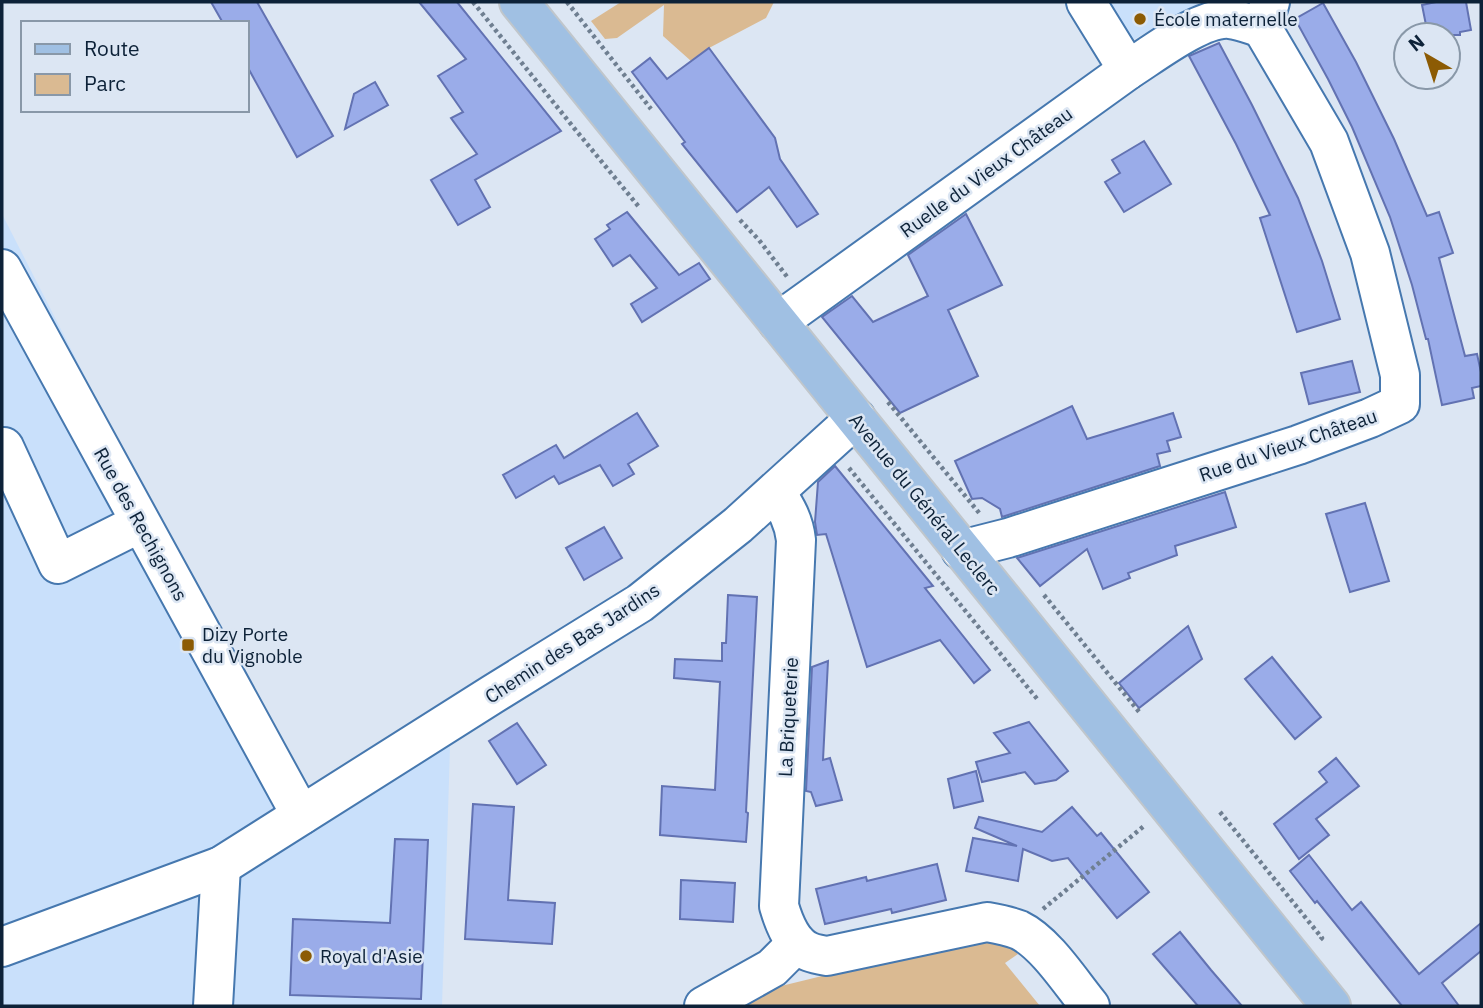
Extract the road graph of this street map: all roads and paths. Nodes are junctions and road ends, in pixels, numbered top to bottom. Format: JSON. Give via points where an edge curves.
{"nodes":[{"id":1,"x":519,"y":2,"type":"edge"},
{"id":2,"x":567,"y":2,"type":"edge"},
{"id":3,"x":1086,"y":2,"type":"edge"},
{"id":4,"x":1266,"y":15,"type":"edge"},
{"id":5,"x":1128,"y":70,"type":"junction"},
{"id":6,"x":653,"y":111,"type":"dead end"},
{"id":7,"x":739,"y":218,"type":"dead end"},
{"id":8,"x":2,"y":269,"type":"edge"},
{"id":9,"x":792,"y":312,"type":"junction"},
{"id":10,"x":856,"y":418,"type":"junction"},
{"id":11,"x":2,"y":448,"type":"edge"},
{"id":12,"x":776,"y":492,"type":"junction"},
{"id":13,"x":140,"y":523,"type":"junction"},
{"id":14,"x":961,"y":550,"type":"junction"},
{"id":15,"x":1169,"y":806,"type":"junction"},
{"id":16,"x":301,"y":815,"type":"junction"},
{"id":17,"x":221,"y":866,"type":"junction"},
{"id":18,"x":1018,"y":930,"type":"junction"},
{"id":19,"x":797,"y":943,"type":"junction"},
{"id":20,"x":2,"y":947,"type":"edge"},
{"id":21,"x":212,"y":1006,"type":"edge"},
{"id":22,"x":704,"y":1006,"type":"edge"},
{"id":23,"x":1090,"y":1006,"type":"edge"},
{"id":24,"x":1331,"y":1006,"type":"edge"}],
"edges":[{"from":1,"to":9,"type":"main road","name":"Avenue du Général Leclerc"},
{"from":2,"to":6,"type":"path"},
{"from":3,"to":5,"type":"street"},
{"from":4,"to":5,"type":"street","name":"Ruelle du Vieux Château","via":[[1214,20]]},
{"from":4,"to":14,"type":"street","name":"Rue du Vieux Château","via":[[1329,142],[1370,253],[1401,375],[1400,404],[1298,445]]},
{"from":5,"to":9,"type":"street","name":"Ruelle du Vieux Château"},
{"from":7,"to":9,"type":"path","via":[[760,240]]},
{"from":8,"to":13,"type":"street","name":"Rue des Rechignons"},
{"from":9,"to":10,"type":"main road","name":"Avenue du Général Leclerc"},
{"from":10,"to":12,"type":"street","name":"Chemin des Bas Jardins"},
{"from":10,"to":14,"type":"main road","name":"Avenue du Général Leclerc"},
{"from":11,"to":13,"type":"street","via":[[58,564]]},
{"from":12,"to":16,"type":"street","name":"Chemin des Bas Jardins","via":[[640,603]]},
{"from":12,"to":19,"type":"street","name":"La Briqueterie","via":[[788,511],[796,540],[779,906]]},
{"from":13,"to":16,"type":"street","name":"Rue des Rechignons"},
{"from":14,"to":15,"type":"main road","name":"Avenue du Général Leclerc"},
{"from":15,"to":18,"type":"path"},
{"from":15,"to":24,"type":"main road","name":"Avenue du Général Leclerc"},
{"from":16,"to":17,"type":"street","name":"Chemin des Bas Jardins"},
{"from":17,"to":20,"type":"street","name":"Chemin des Bas Jardins"},
{"from":17,"to":21,"type":"street"},
{"from":18,"to":19,"type":"street","via":[[987,922],[827,956]]},
{"from":18,"to":23,"type":"street","via":[[1040,944]]},
{"from":19,"to":22,"type":"street","via":[[772,968]]}]}
